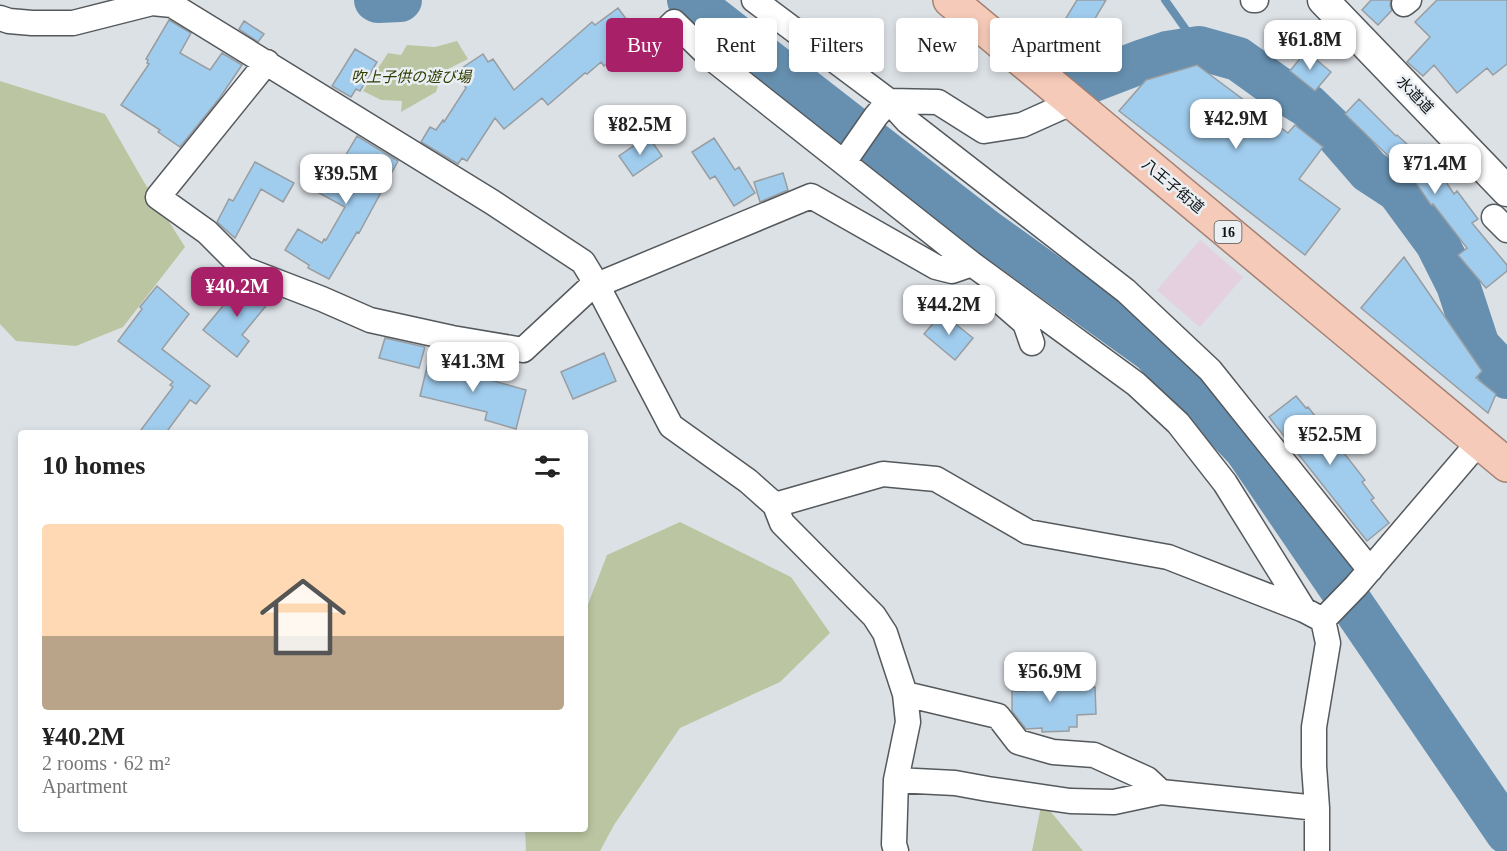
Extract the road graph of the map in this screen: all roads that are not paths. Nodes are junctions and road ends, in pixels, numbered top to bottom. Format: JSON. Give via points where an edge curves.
{"nodes":[{"id":1,"x":754,"y":0,"type":"edge"},
{"id":2,"x":950,"y":0,"type":"edge"},
{"id":3,"x":1323,"y":0,"type":"edge"},
{"id":4,"x":0,"y":18,"type":"edge"},
{"id":5,"x":683,"y":31,"type":"edge"},
{"id":6,"x":267,"y":62,"type":"junction"},
{"id":7,"x":1071,"y":103,"type":"junction"},
{"id":8,"x":883,"y":108,"type":"junction"},
{"id":9,"x":847,"y":158,"type":"junction"},
{"id":10,"x":1507,"y":191,"type":"edge"},
{"id":11,"x":977,"y":268,"type":"junction"},
{"id":12,"x":596,"y":284,"type":"junction"},
{"id":13,"x":1032,"y":343,"type":"dead end"},
{"id":14,"x":1479,"y":442,"type":"junction"},
{"id":15,"x":1507,"y":465,"type":"edge"},
{"id":16,"x":775,"y":505,"type":"junction"},
{"id":17,"x":1363,"y":578,"type":"junction"},
{"id":18,"x":1318,"y":616,"type":"junction"},
{"id":19,"x":905,"y":694,"type":"junction"},
{"id":20,"x":896,"y":780,"type":"junction"},
{"id":21,"x":1161,"y":792,"type":"junction"},
{"id":22,"x":1317,"y":808,"type":"junction"},
{"id":23,"x":896,"y":851,"type":"edge"},
{"id":24,"x":1317,"y":851,"type":"edge"}],
"edges":[{"from":1,"to":8,"type":"street"},
{"from":2,"to":7,"type":"highway","name":"八王子街道","number":"16"},
{"from":3,"to":10,"type":"street","name":"水道道"},
{"from":4,"to":6,"type":"street","via":[[73,23],[152,3],[172,5]]},
{"from":5,"to":9,"type":"street","via":[[710,57]]},
{"from":6,"to":12,"type":"street","via":[[583,262]]},
{"from":6,"to":12,"type":"street","via":[[158,197],[207,232],[244,269],[370,320],[524,351]]},
{"from":7,"to":8,"type":"street","via":[[1022,125],[984,131],[938,102]]},
{"from":7,"to":14,"type":"highway","name":"八王子街道","number":"16"},
{"from":8,"to":9,"type":"street"},
{"from":8,"to":17,"type":"street","via":[[906,121],[1126,291],[1210,370]]},
{"from":9,"to":11,"type":"street"},
{"from":11,"to":12,"type":"street","via":[[952,271],[936,267],[811,196]]},
{"from":11,"to":13,"type":"street","via":[[982,286],[1025,323]]},
{"from":11,"to":18,"type":"street","via":[[1136,384],[1179,423]]},
{"from":12,"to":16,"type":"street","via":[[671,426]]},
{"from":14,"to":15,"type":"highway","name":"八王子街道","number":"16"},
{"from":14,"to":17,"type":"street"},
{"from":16,"to":18,"type":"street","via":[[883,474],[936,479],[1029,532],[1168,557]]},
{"from":16,"to":19,"type":"street","via":[[782,523],[874,616],[885,633]]},
{"from":17,"to":18,"type":"street"},
{"from":18,"to":22,"type":"street","via":[[1328,643],[1314,727]]},
{"from":19,"to":20,"type":"street","via":[[908,722]]},
{"from":19,"to":21,"type":"street","via":[[998,716],[1018,742],[1053,752],[1094,755],[1147,779]]},
{"from":20,"to":21,"type":"street","via":[[955,783],[1070,801],[1114,802]]},
{"from":20,"to":23,"type":"street"},
{"from":21,"to":22,"type":"street"},
{"from":22,"to":24,"type":"street"}]}
